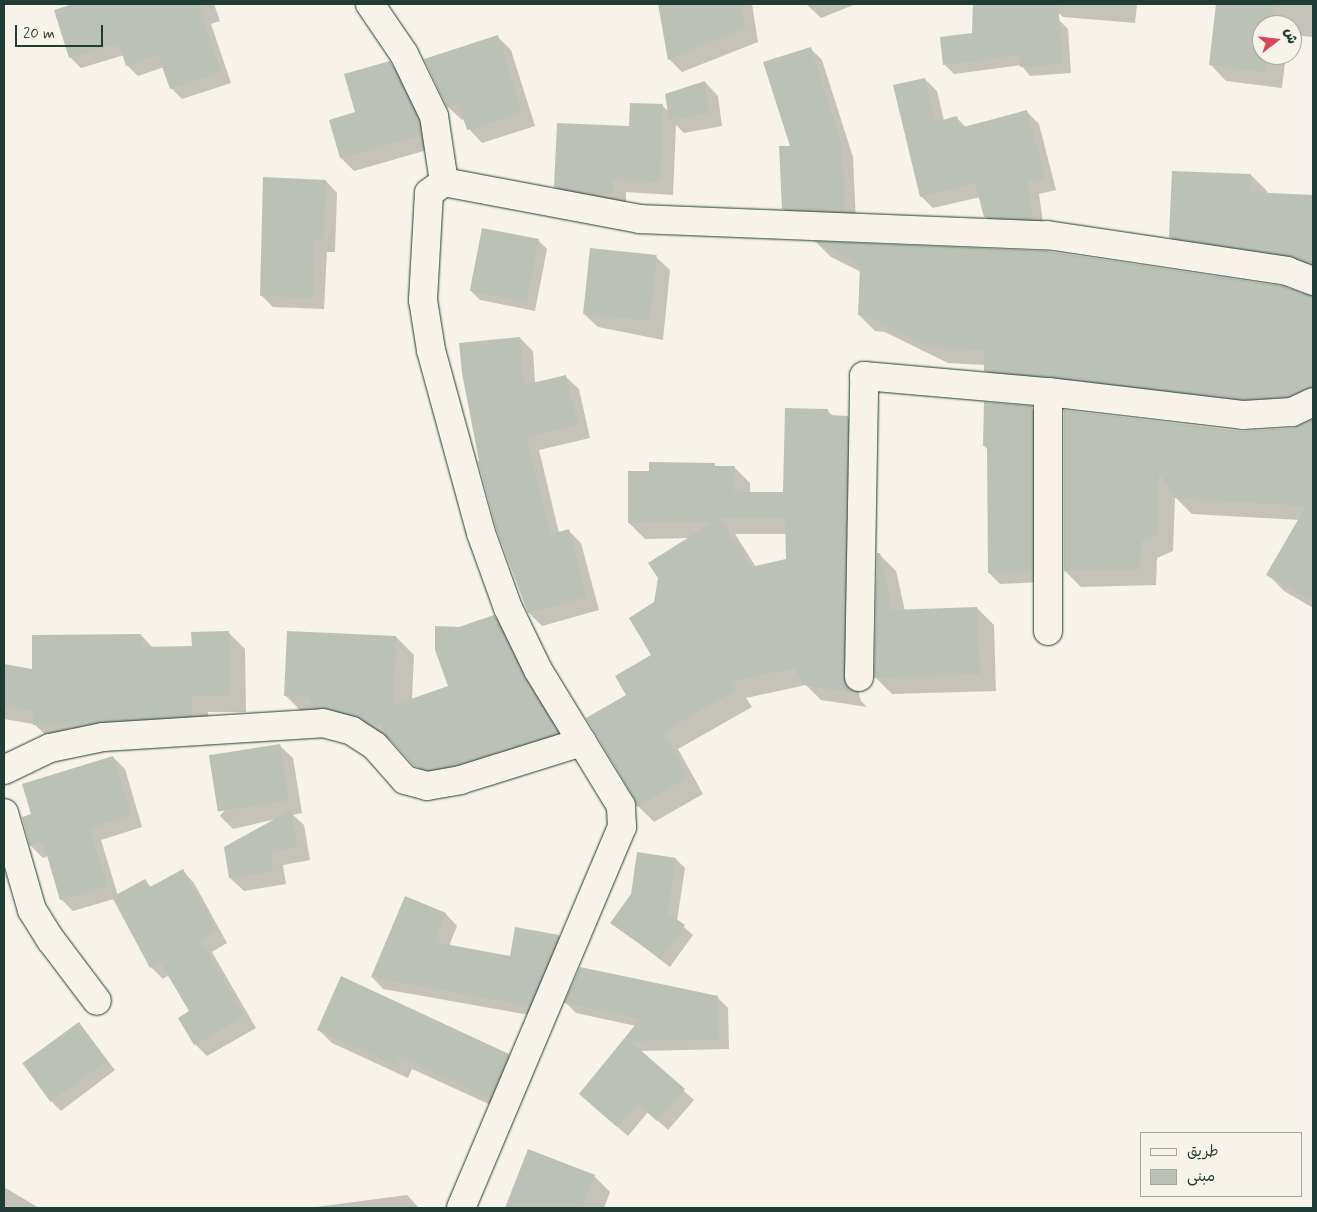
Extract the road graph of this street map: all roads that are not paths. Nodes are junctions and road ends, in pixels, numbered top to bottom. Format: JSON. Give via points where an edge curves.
{"nodes":[{"id":1,"x":370,"y":4,"type":"edge"},
{"id":2,"x":444,"y":182,"type":"junction"},
{"id":3,"x":1313,"y":281,"type":"edge"},
{"id":4,"x":1048,"y":392,"type":"junction"},
{"id":5,"x":1313,"y":402,"type":"edge"},
{"id":6,"x":1048,"y":631,"type":"dead end"},
{"id":7,"x":859,"y":677,"type":"dead end"},
{"id":8,"x":582,"y":742,"type":"junction"},
{"id":9,"x":4,"y":770,"type":"edge"},
{"id":10,"x":4,"y":813,"type":"edge"},
{"id":11,"x":97,"y":1001,"type":"dead end"},
{"id":12,"x":462,"y":1208,"type":"edge"}],
"edges":[{"from":1,"to":2,"type":"street","via":[[404,54],[434,116]]},
{"from":2,"to":3,"type":"street","via":[[640,218],[1047,234],[1287,270]]},
{"from":2,"to":8,"type":"street","via":[[429,193],[423,300],[431,350],[481,533],[508,608],[538,670]]},
{"from":4,"to":5,"type":"street","via":[[1243,415],[1292,412]]},
{"from":4,"to":6,"type":"street"},
{"from":4,"to":7,"type":"street","via":[[864,376]]},
{"from":8,"to":9,"type":"street","via":[[460,780],[427,786],[405,780],[375,746],[352,731],[323,723],[102,737],[50,748]]},
{"from":8,"to":12,"type":"street","via":[[622,806],[622,828]]},
{"from":10,"to":11,"type":"street","via":[[32,910],[50,940]]}]}
